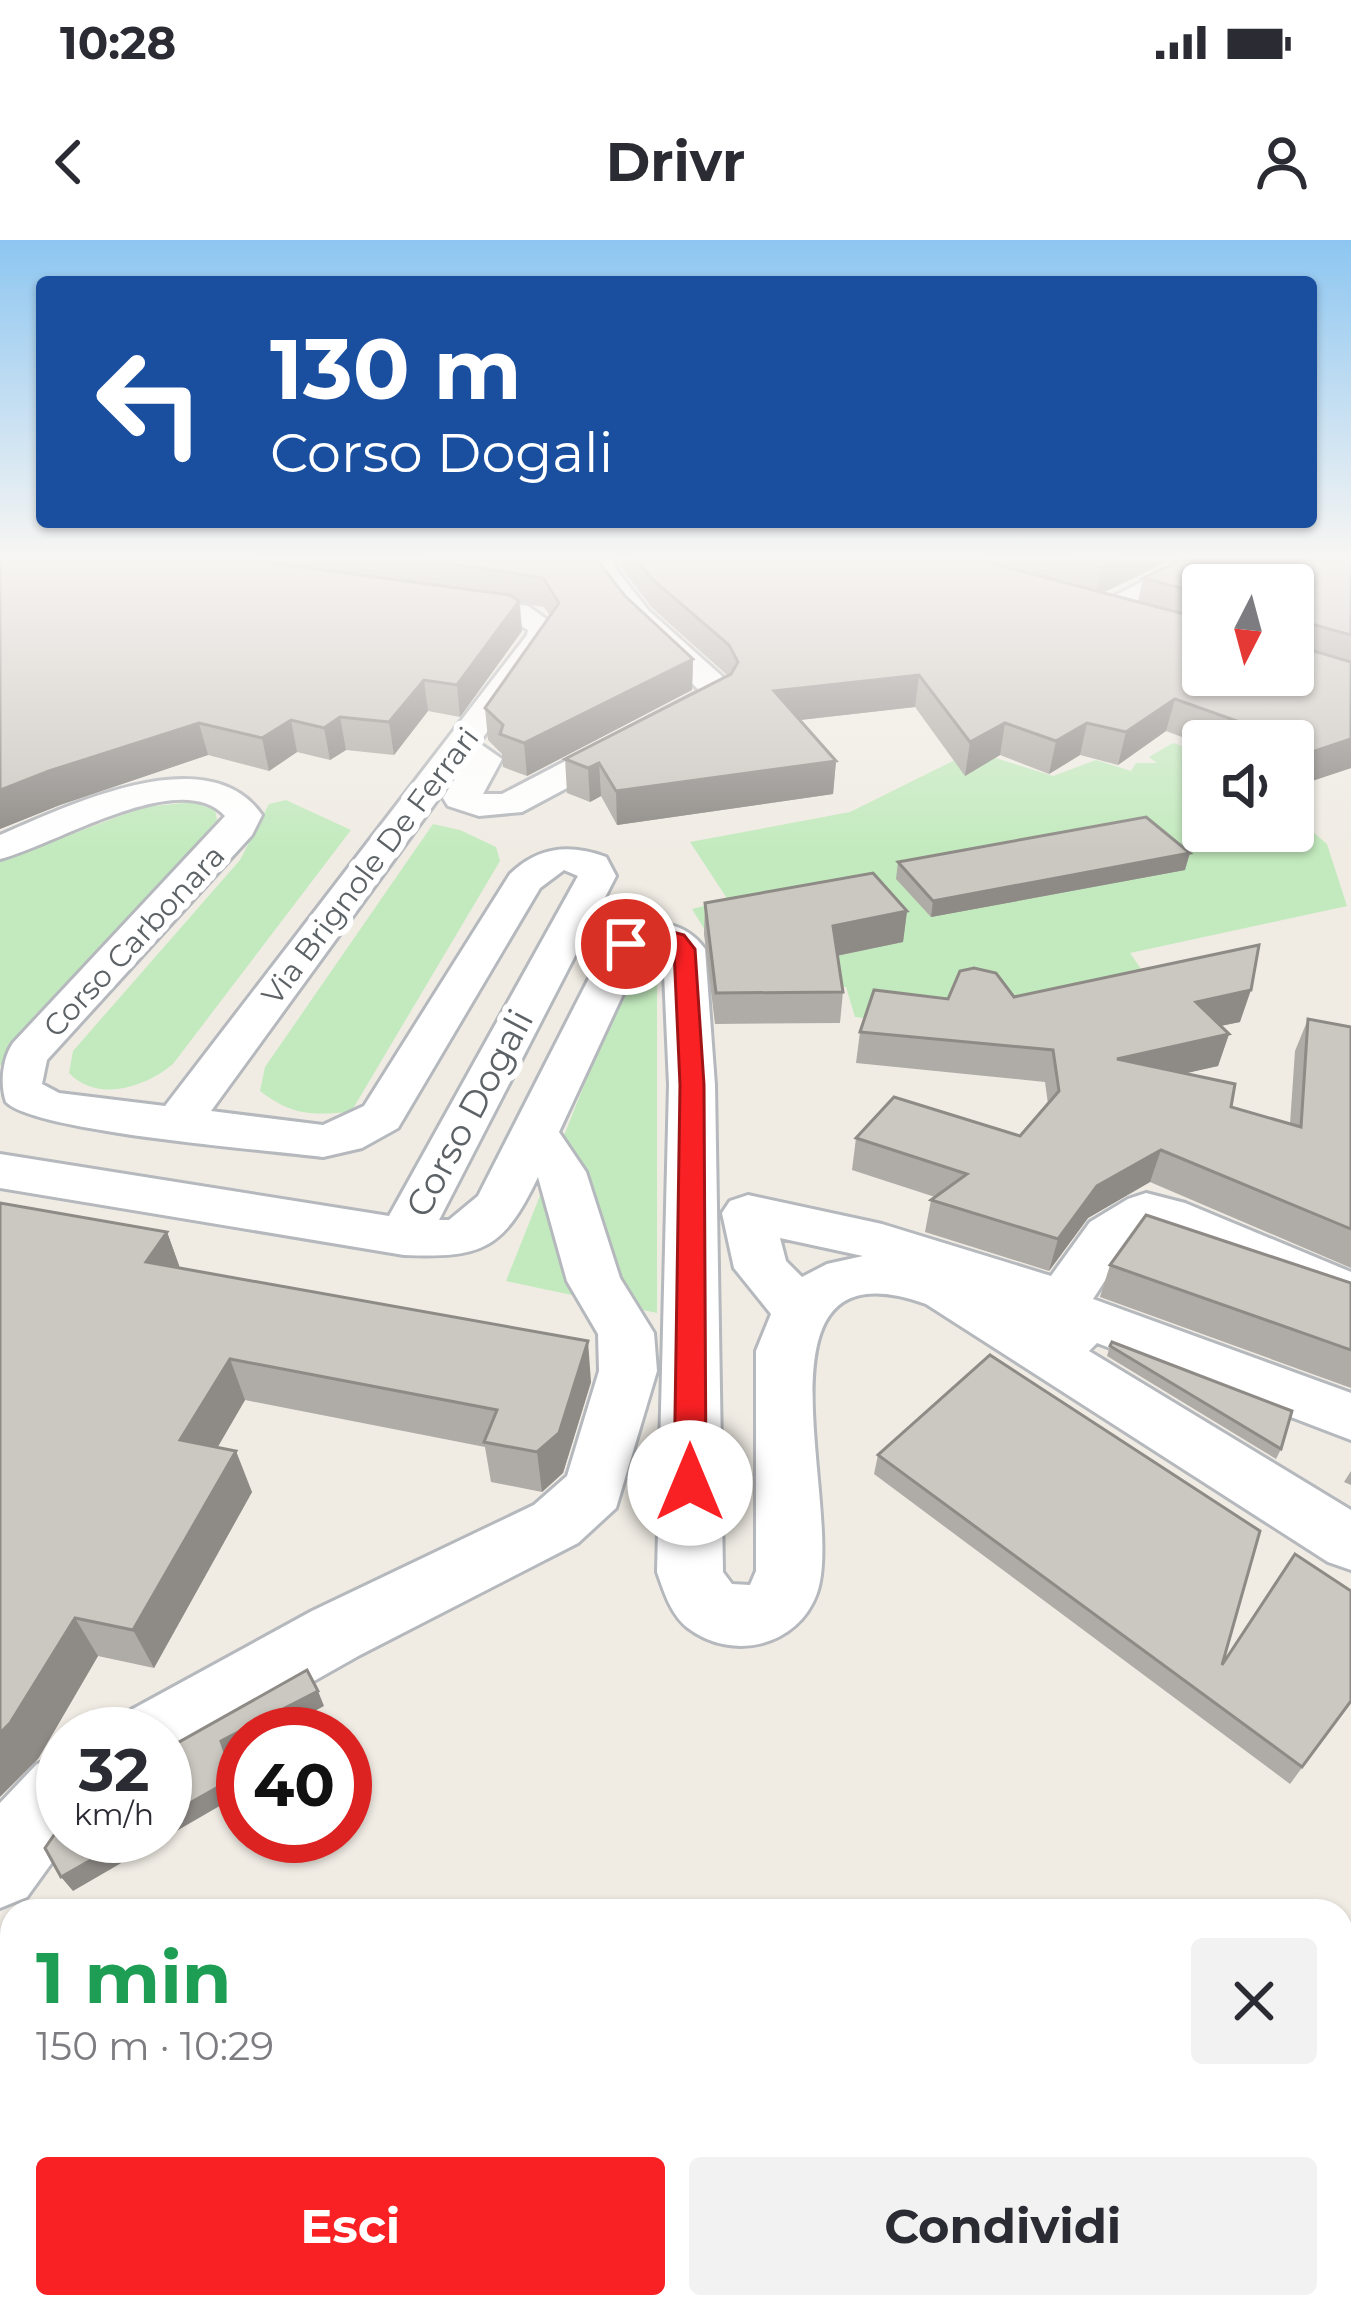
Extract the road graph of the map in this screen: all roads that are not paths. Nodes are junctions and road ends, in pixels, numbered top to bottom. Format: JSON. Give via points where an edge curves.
{"nodes":[{"id":1,"x":526,"y":657,"type":"edge"},
{"id":2,"x":676,"y":657,"type":"edge"},
{"id":3,"x":721,"y":710,"type":"junction"},
{"id":4,"x":663,"y":734,"type":"edge"},
{"id":5,"x":460,"y":748,"type":"junction"},
{"id":6,"x":0,"y":848,"type":"edge"},
{"id":7,"x":178,"y":1120,"type":"junction"},
{"id":8,"x":535,"y":1133,"type":"junction"},
{"id":9,"x":0,"y":1171,"type":"edge"},
{"id":10,"x":754,"y":1233,"type":"junction"},
{"id":11,"x":404,"y":1237,"type":"junction"},
{"id":12,"x":856,"y":1276,"type":"junction"},
{"id":13,"x":1351,"y":1294,"type":"edge"},
{"id":14,"x":800,"y":1310,"type":"junction"},
{"id":15,"x":1050,"y":1333,"type":"junction"},
{"id":16,"x":1351,"y":1417,"type":"edge"},
{"id":17,"x":1351,"y":1544,"type":"edge"},
{"id":18,"x":192,"y":1714,"type":"edge"},
{"id":19,"x":36,"y":1820,"type":"edge"},
{"id":20,"x":0,"y":1870,"type":"edge"}],
"edges":[{"from":1,"to":5,"type":"street","name":"Via Brignole De Ferrari"},
{"from":2,"to":3,"type":"street","via":[[714,686]]},
{"from":3,"to":4,"type":"street"},
{"from":3,"to":5,"type":"street","via":[[613,746],[509,804],[461,798],[485,757]]},
{"from":5,"to":7,"type":"street","name":"Via Brignole De Ferrari"},
{"from":6,"to":7,"type":"street","name":"Corso Carbonara","via":[[154,792],[201,790],[242,808],[230,839],[17,1070],[22,1094],[36,1102]]},
{"from":7,"to":11,"type":"street","name":"Corso Dogali","via":[[301,1141],[366,1128],[389,1104],[524,882],[556,859],[608,863]]},
{"from":8,"to":11,"type":"street","name":"Corso Dogali","via":[[498,1208],[472,1232],[444,1241]]},
{"from":8,"to":14,"type":"street","name":"Corso Dogali","via":[[626,944],[649,934],[676,940],[684,949],[692,1085],[690,1572],[699,1599],[725,1616],[772,1610],[788,1585],[784,1352]]},
{"from":8,"to":18,"type":"street","via":[[561,1172],[594,1281],[626,1333],[628,1371],[594,1490],[556,1524]]},
{"from":9,"to":11,"type":"street"},
{"from":10,"to":12,"type":"street","via":[[834,1254]]},
{"from":10,"to":14,"type":"street","via":[[771,1282]]},
{"from":10,"to":15,"type":"street","via":[[882,1242]]},
{"from":12,"to":14,"type":"street","via":[[839,1279]]},
{"from":12,"to":15,"type":"street","via":[[907,1274]]},
{"from":13,"to":15,"type":"street","via":[[1146,1211],[1108,1235]]},
{"from":15,"to":16,"type":"street","via":[[1088,1318]]},
{"from":15,"to":17,"type":"street"},
{"from":19,"to":20,"type":"street"}]}
